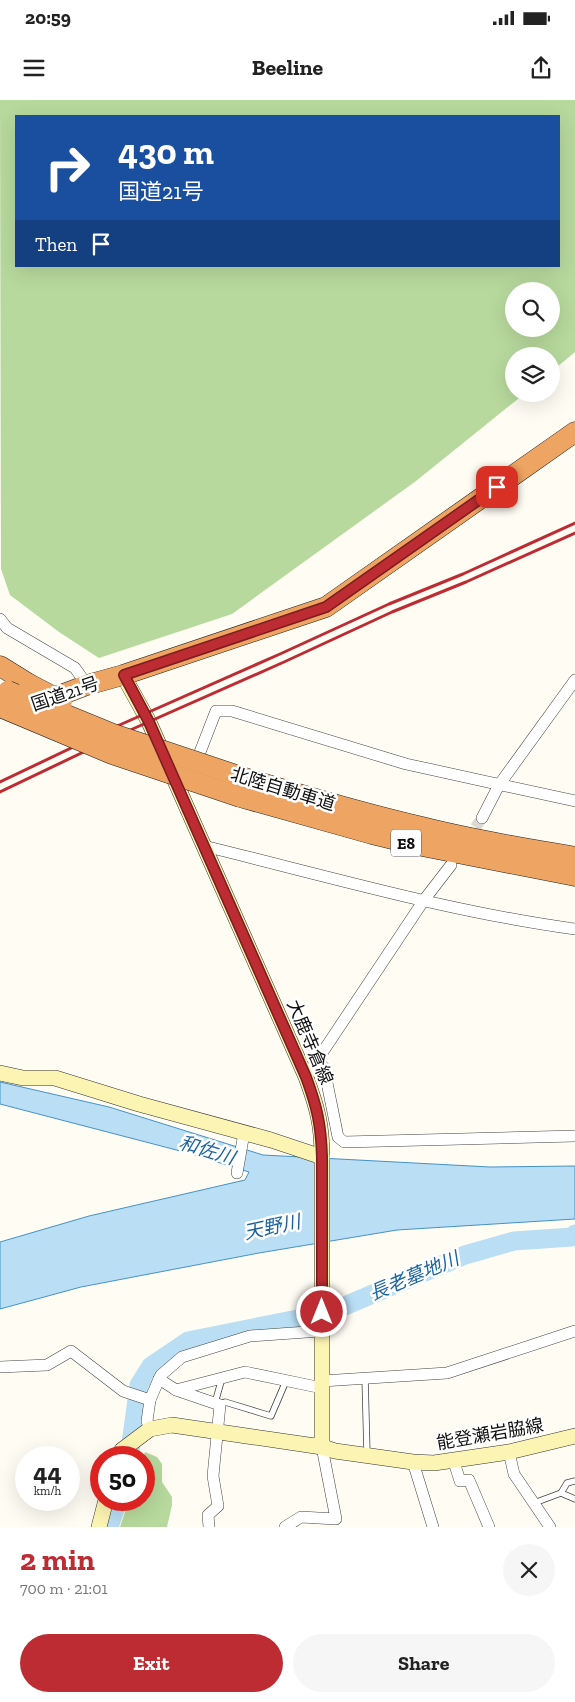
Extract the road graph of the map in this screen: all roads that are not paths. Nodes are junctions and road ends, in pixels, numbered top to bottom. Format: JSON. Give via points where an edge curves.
{"nodes":[{"id":1,"x":575,"y":432,"type":"edge"},
{"id":2,"x":0,"y":619,"type":"edge"},
{"id":3,"x":0,"y":666,"type":"edge"},
{"id":4,"x":124,"y":675,"type":"junction"},
{"id":5,"x":575,"y":680,"type":"edge"},
{"id":6,"x":87,"y":685,"type":"junction"},
{"id":7,"x":3,"y":695,"type":"edge"},
{"id":8,"x":0,"y":718,"type":"edge"},
{"id":9,"x":0,"y":722,"type":"edge"},
{"id":10,"x":244,"y":783,"type":"junction"},
{"id":11,"x":499,"y":784,"type":"junction"},
{"id":12,"x":182,"y":787,"type":"junction"},
{"id":13,"x":575,"y":801,"type":"edge"},
{"id":14,"x":482,"y":818,"type":"tunnel mouth"},
{"id":15,"x":204,"y":846,"type":"junction"},
{"id":16,"x":575,"y":857,"type":"edge"},
{"id":17,"x":450,"y":866,"type":"dead end"},
{"id":18,"x":575,"y":876,"type":"edge"},
{"id":19,"x":424,"y":900,"type":"junction"},
{"id":20,"x":575,"y":929,"type":"edge"},
{"id":21,"x":318,"y":1061,"type":"junction"},
{"id":22,"x":0,"y":1073,"type":"edge"},
{"id":23,"x":306,"y":1077,"type":"junction"},
{"id":24,"x":575,"y":1136,"type":"edge"},
{"id":25,"x":244,"y":1138,"type":"junction"},
{"id":26,"x":322,"y":1160,"type":"junction"},
{"id":27,"x":237,"y":1173,"type":"dead end"},
{"id":28,"x":322,"y":1331,"type":"junction"},
{"id":29,"x":575,"y":1331,"type":"edge"},
{"id":30,"x":0,"y":1367,"type":"edge"},
{"id":31,"x":222,"y":1378,"type":"junction"},
{"id":32,"x":364,"y":1378,"type":"junction"},
{"id":33,"x":159,"y":1379,"type":"junction"},
{"id":34,"x":286,"y":1380,"type":"junction"},
{"id":35,"x":322,"y":1384,"type":"junction"},
{"id":36,"x":176,"y":1390,"type":"junction"},
{"id":37,"x":148,"y":1400,"type":"junction"},
{"id":38,"x":217,"y":1404,"type":"junction"},
{"id":39,"x":147,"y":1430,"type":"junction"},
{"id":40,"x":216,"y":1431,"type":"junction"},
{"id":41,"x":575,"y":1436,"type":"edge"},
{"id":42,"x":129,"y":1446,"type":"edge"},
{"id":43,"x":322,"y":1447,"type":"junction"},
{"id":44,"x":509,"y":1452,"type":"junction"},
{"id":45,"x":367,"y":1455,"type":"junction"},
{"id":46,"x":413,"y":1462,"type":"junction"},
{"id":47,"x":454,"y":1462,"type":"junction"},
{"id":48,"x":575,"y":1481,"type":"edge"},
{"id":49,"x":561,"y":1493,"type":"junction"},
{"id":50,"x":575,"y":1499,"type":"edge"},
{"id":51,"x":534,"y":1504,"type":"junction"},
{"id":52,"x":103,"y":1511,"type":"edge"},
{"id":53,"x":99,"y":1527,"type":"edge"},
{"id":54,"x":209,"y":1527,"type":"edge"},
{"id":55,"x":285,"y":1527,"type":"edge"},
{"id":56,"x":433,"y":1527,"type":"edge"},
{"id":57,"x":489,"y":1527,"type":"edge"},
{"id":58,"x":550,"y":1527,"type":"edge"}],
"edges":[{"from":1,"to":4,"type":"highway","name":"国道21号","via":[[326,607]]},
{"from":2,"to":6,"type":"street","via":[[7,628],[75,668]]},
{"from":3,"to":10,"type":"highway","bridge":true,"via":[[65,703]]},
{"from":4,"to":6,"type":"highway","name":"国道21号"},
{"from":4,"to":12,"type":"main road","name":"大鹿寺倉線"},
{"from":5,"to":11,"type":"street"},
{"from":6,"to":8,"type":"highway","name":"国道21号"},
{"from":7,"to":10,"type":"highway","name":"北陸自動車道","number":"E8","bridge":true},
{"from":7,"to":12,"type":"highway","name":"北陸自動車道","number":"E8","bridge":true,"via":[[112,754]]},
{"from":9,"to":12,"type":"highway","bridge":true},
{"from":10,"to":12,"type":"highway","name":"北陸自動車道","number":"E8","bridge":true},
{"from":10,"to":16,"type":"highway","name":"北陸自動車道","number":"E8","via":[[470,838]]},
{"from":10,"to":18,"type":"highway","name":"北陸自動車道","number":"E8","via":[[364,832],[417,846]]},
{"from":11,"to":12,"type":"street","via":[[406,764],[232,711],[216,711]]},
{"from":11,"to":13,"type":"street"},
{"from":11,"to":14,"type":"street"},
{"from":12,"to":15,"type":"main road","name":"大鹿寺倉線"},
{"from":15,"to":19,"type":"street"},
{"from":15,"to":23,"type":"main road","name":"大鹿寺倉線"},
{"from":17,"to":19,"type":"street"},
{"from":19,"to":20,"type":"street"},
{"from":19,"to":21,"type":"street"},
{"from":21,"to":23,"type":"street"},
{"from":21,"to":24,"type":"street","via":[[324,1068],[338,1137],[344,1142]]},
{"from":22,"to":25,"type":"main road","via":[[23,1078],[55,1078]]},
{"from":23,"to":26,"type":"main road","name":"大鹿寺倉線","via":[[317,1106],[322,1132]]},
{"from":25,"to":26,"type":"main road"},
{"from":25,"to":27,"type":"street"},
{"from":26,"to":28,"type":"main road","name":"大鹿寺倉線"},
{"from":28,"to":33,"type":"street","via":[[250,1336],[182,1357]]},
{"from":28,"to":35,"type":"main road","name":"大鹿寺倉線"},
{"from":29,"to":32,"type":"street","via":[[447,1373]]},
{"from":30,"to":37,"type":"street","via":[[46,1365],[71,1351],[123,1391]]},
{"from":31,"to":34,"type":"street","via":[[245,1372]]},
{"from":31,"to":36,"type":"street"},
{"from":31,"to":38,"type":"lane"},
{"from":32,"to":35,"type":"street"},
{"from":32,"to":45,"type":"lane"},
{"from":33,"to":36,"type":"street"},
{"from":33,"to":37,"type":"street"},
{"from":34,"to":35,"type":"street"},
{"from":34,"to":38,"type":"lane","via":[[271,1416],[225,1402]]},
{"from":35,"to":43,"type":"main road","name":"大鹿寺倉線"},
{"from":36,"to":38,"type":"street"},
{"from":37,"to":39,"type":"street"},
{"from":38,"to":40,"type":"street"},
{"from":39,"to":40,"type":"main road","via":[[172,1425]]},
{"from":39,"to":42,"type":"main road"},
{"from":40,"to":43,"type":"main road"},
{"from":40,"to":54,"type":"street","via":[[214,1476],[218,1506],[208,1515]]},
{"from":41,"to":44,"type":"main road","name":"能登瀬岩脇線"},
{"from":43,"to":45,"type":"main road","name":"能登瀬岩脇線"},
{"from":43,"to":55,"type":"street","via":[[336,1520],[301,1517]]},
{"from":44,"to":47,"type":"main road","name":"能登瀬岩脇線"},
{"from":44,"to":51,"type":"street","via":[[514,1474]]},
{"from":45,"to":46,"type":"main road","name":"能登瀬岩脇線"},
{"from":46,"to":47,"type":"main road","name":"能登瀬岩脇線"},
{"from":46,"to":56,"type":"street"},
{"from":47,"to":57,"type":"street","via":[[460,1481],[469,1480]]},
{"from":48,"to":49,"type":"lane","via":[[567,1482]]},
{"from":49,"to":50,"type":"lane"},
{"from":49,"to":51,"type":"lane"},
{"from":51,"to":58,"type":"street"},
{"from":52,"to":53,"type":"main road"}]}
